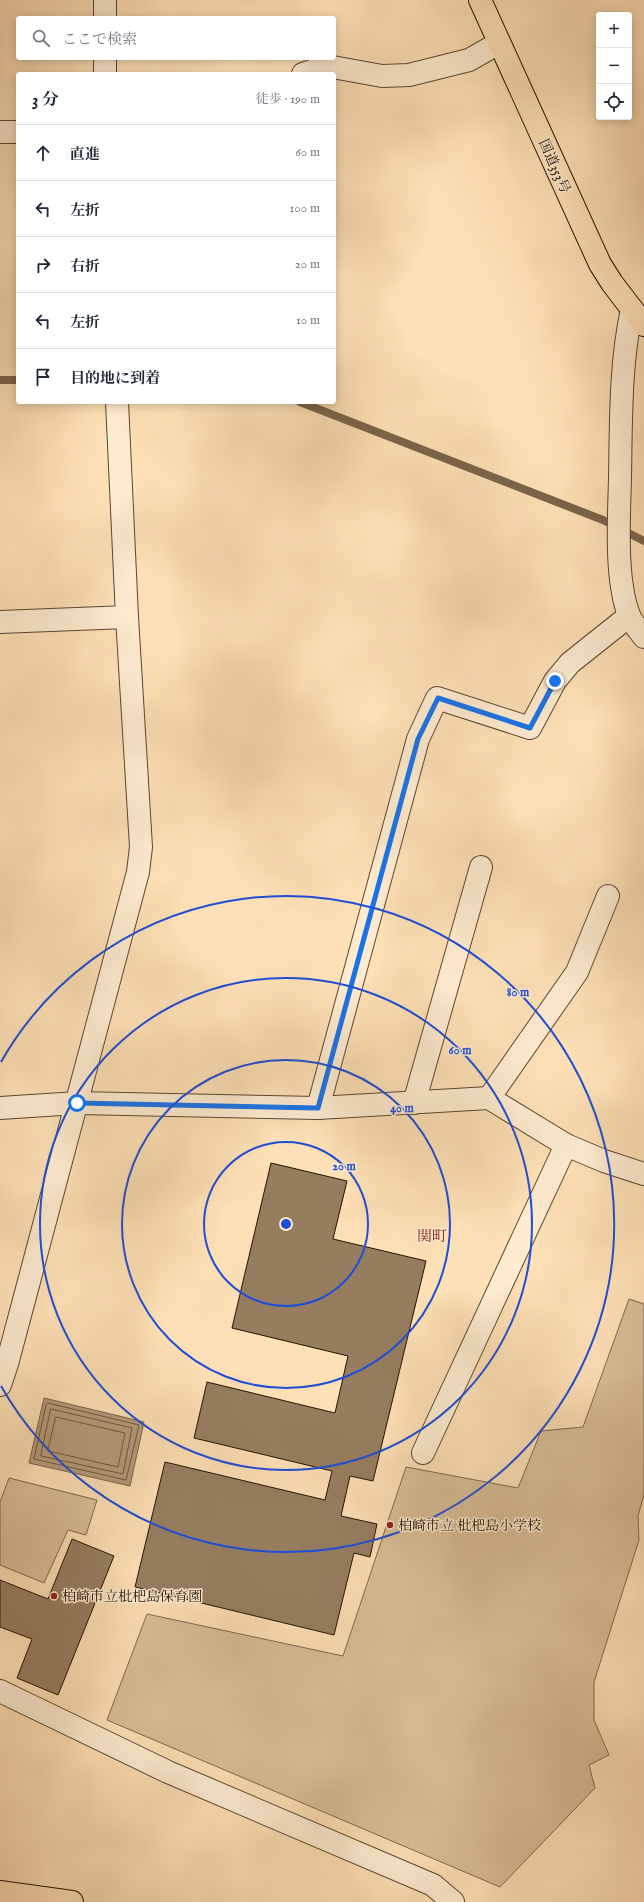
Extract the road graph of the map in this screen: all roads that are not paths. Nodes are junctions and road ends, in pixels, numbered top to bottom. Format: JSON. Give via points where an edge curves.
{"nodes":[{"id":1,"x":105,"y":0,"type":"edge"},
{"id":2,"x":480,"y":0,"type":"edge"},
{"id":3,"x":105,"y":16,"type":"edge"},
{"id":4,"x":499,"y":43,"type":"junction"},
{"id":5,"x":105,"y":60,"type":"edge"},
{"id":6,"x":105,"y":72,"type":"edge"},
{"id":7,"x":309,"y":72,"type":"edge"},
{"id":8,"x":0,"y":132,"type":"edge"},
{"id":9,"x":16,"y":132,"type":"edge"},
{"id":10,"x":638,"y":317,"type":"edge"},
{"id":11,"x":118,"y":404,"type":"edge"},
{"id":12,"x":629,"y":616,"type":"junction"},
{"id":13,"x":127,"y":617,"type":"junction"},
{"id":14,"x":0,"y":622,"type":"edge"},
{"id":15,"x":644,"y":638,"type":"edge"},
{"id":16,"x":481,"y":867,"type":"dead end"},
{"id":17,"x":608,"y":896,"type":"dead end"},
{"id":18,"x":489,"y":1098,"type":"junction"},
{"id":19,"x":77,"y":1103,"type":"junction"},
{"id":20,"x":414,"y":1103,"type":"junction"},
{"id":21,"x":0,"y":1108,"type":"edge"},
{"id":22,"x":318,"y":1108,"type":"junction"},
{"id":23,"x":566,"y":1145,"type":"junction"},
{"id":24,"x":644,"y":1174,"type":"edge"},
{"id":25,"x":0,"y":1385,"type":"edge"},
{"id":26,"x":423,"y":1453,"type":"dead end"},
{"id":27,"x":0,"y":1691,"type":"edge"},
{"id":28,"x":0,"y":1892,"type":"edge"},
{"id":29,"x":72,"y":1902,"type":"edge"},
{"id":30,"x":453,"y":1902,"type":"edge"}],
"edges":[{"from":1,"to":3,"type":"street"},
{"from":2,"to":4,"type":"highway","name":"国道353号"},
{"from":4,"to":7,"type":"street","via":[[469,60],[409,75],[382,76],[327,66]]},
{"from":4,"to":10,"type":"highway","name":"国道353号","via":[[589,242],[612,283]]},
{"from":5,"to":6,"type":"street"},
{"from":8,"to":9,"type":"street"},
{"from":10,"to":12,"type":"street","via":[[628,328],[621,401],[619,542],[622,586]]},
{"from":11,"to":13,"type":"street"},
{"from":12,"to":15,"type":"street"},
{"from":12,"to":22,"type":"street","via":[[570,663],[555,681],[530,728],[438,698],[416,746]]},
{"from":13,"to":14,"type":"street"},
{"from":13,"to":19,"type":"street","via":[[142,847],[138,872]]},
{"from":16,"to":20,"type":"street"},
{"from":17,"to":18,"type":"street","via":[[577,972]]},
{"from":18,"to":20,"type":"street"},
{"from":18,"to":23,"type":"street"},
{"from":19,"to":21,"type":"street"},
{"from":19,"to":22,"type":"street"},
{"from":19,"to":25,"type":"street"},
{"from":20,"to":22,"type":"street"},
{"from":23,"to":24,"type":"street"},
{"from":23,"to":26,"type":"street"},
{"from":27,"to":30,"type":"street","via":[[168,1772],[433,1885]]},
{"from":28,"to":29,"type":"highway"}]}
